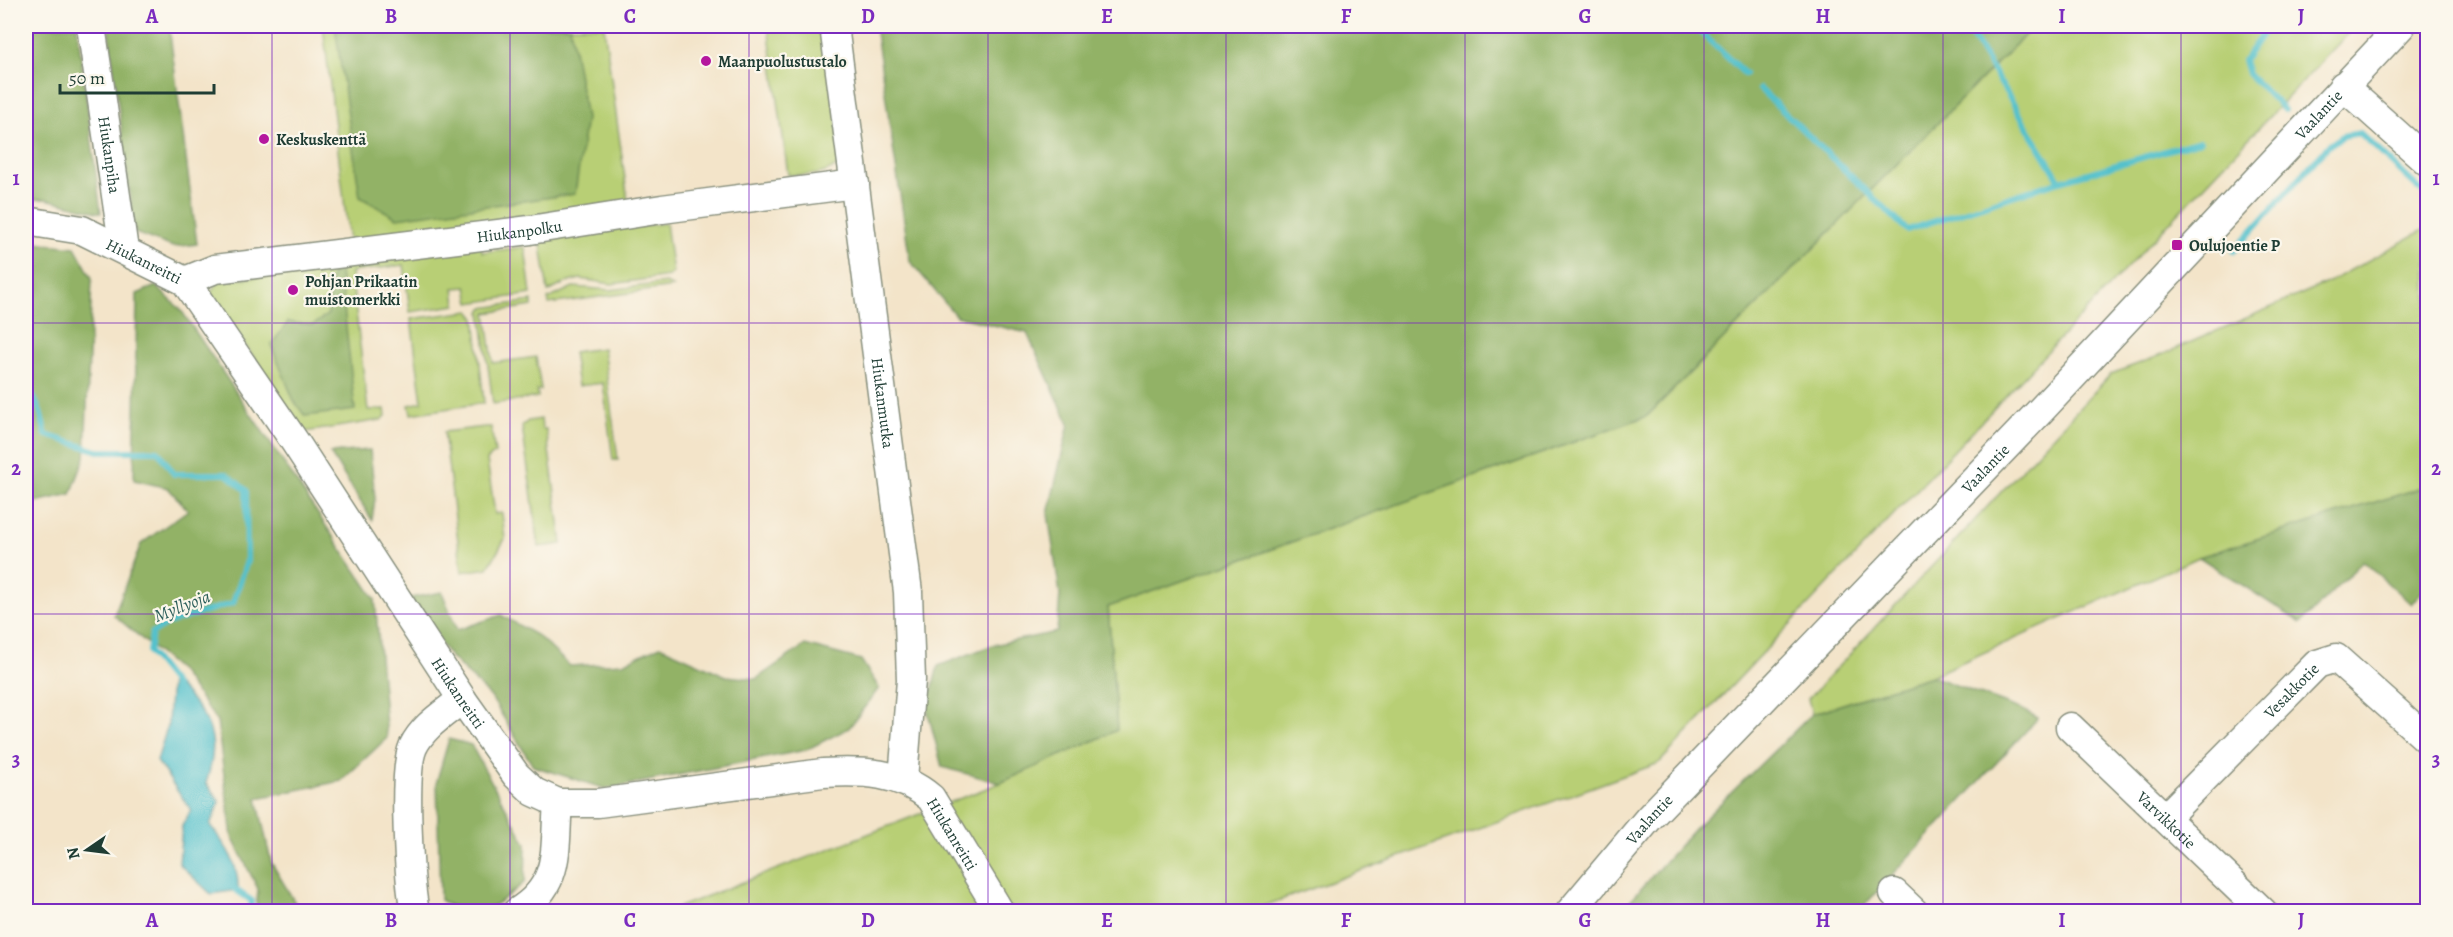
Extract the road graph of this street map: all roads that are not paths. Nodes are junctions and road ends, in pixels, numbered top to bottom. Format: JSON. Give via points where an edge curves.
{"nodes":[{"id":1,"x":91,"y":26,"type":"edge"},
{"id":2,"x":834,"y":26,"type":"edge"},
{"id":3,"x":2401,"y":26,"type":"edge"},
{"id":4,"x":2343,"y":86,"type":"junction"},
{"id":5,"x":2427,"y":162,"type":"edge"},
{"id":6,"x":855,"y":184,"type":"junction"},
{"id":7,"x":26,"y":221,"type":"edge"},
{"id":8,"x":124,"y":250,"type":"junction"},
{"id":9,"x":185,"y":281,"type":"junction"},
{"id":10,"x":462,"y":699,"type":"junction"},
{"id":11,"x":2070,"y":727,"type":"dead end"},
{"id":12,"x":2427,"y":740,"type":"edge"},
{"id":13,"x":903,"y":779,"type":"junction"},
{"id":14,"x":558,"y":803,"type":"junction"},
{"id":15,"x":2166,"y":818,"type":"junction"},
{"id":16,"x":415,"y":912,"type":"edge"},
{"id":17,"x":517,"y":912,"type":"edge"},
{"id":18,"x":1000,"y":912,"type":"edge"},
{"id":19,"x":1570,"y":912,"type":"edge"},
{"id":20,"x":2263,"y":912,"type":"edge"}],
"edges":[{"from":1,"to":8,"type":"street","name":"Hiukanpiha"},
{"from":2,"to":6,"type":"street","name":"Hiukanmutka"},
{"from":3,"to":4,"type":"street","name":"Vaalantie"},
{"from":4,"to":5,"type":"street"},
{"from":4,"to":19,"type":"street","name":"Vaalantie","via":[[2043,408],[1649,818]]},
{"from":6,"to":9,"type":"street","name":"Hiukanpolku","via":[[530,231],[215,269]]},
{"from":6,"to":13,"type":"street","name":"Hiukanmutka","via":[[908,592],[910,680]]},
{"from":7,"to":8,"type":"street","name":"Hiukanreitti","via":[[82,230]]},
{"from":8,"to":9,"type":"street","name":"Hiukanreitti"},
{"from":9,"to":10,"type":"street","name":"Hiukanreitti"},
{"from":10,"to":14,"type":"street","name":"Hiukanreitti","via":[[516,776],[534,792]]},
{"from":10,"to":16,"type":"street","via":[[424,729],[412,749],[408,796],[410,889]]},
{"from":11,"to":15,"type":"street","name":"Varvikkotie"},
{"from":12,"to":15,"type":"street","name":"Vesakkotie","via":[[2336,658],[2317,664]]},
{"from":13,"to":14,"type":"street","name":"Hiukanreitti","via":[[852,771],[823,773],[598,803]]},
{"from":13,"to":18,"type":"street","name":"Hiukanreitti","via":[[918,787],[942,811]]},
{"from":14,"to":17,"type":"street","via":[[553,864],[547,886],[534,902]]},
{"from":15,"to":20,"type":"street","name":"Varvikkotie"}]}
